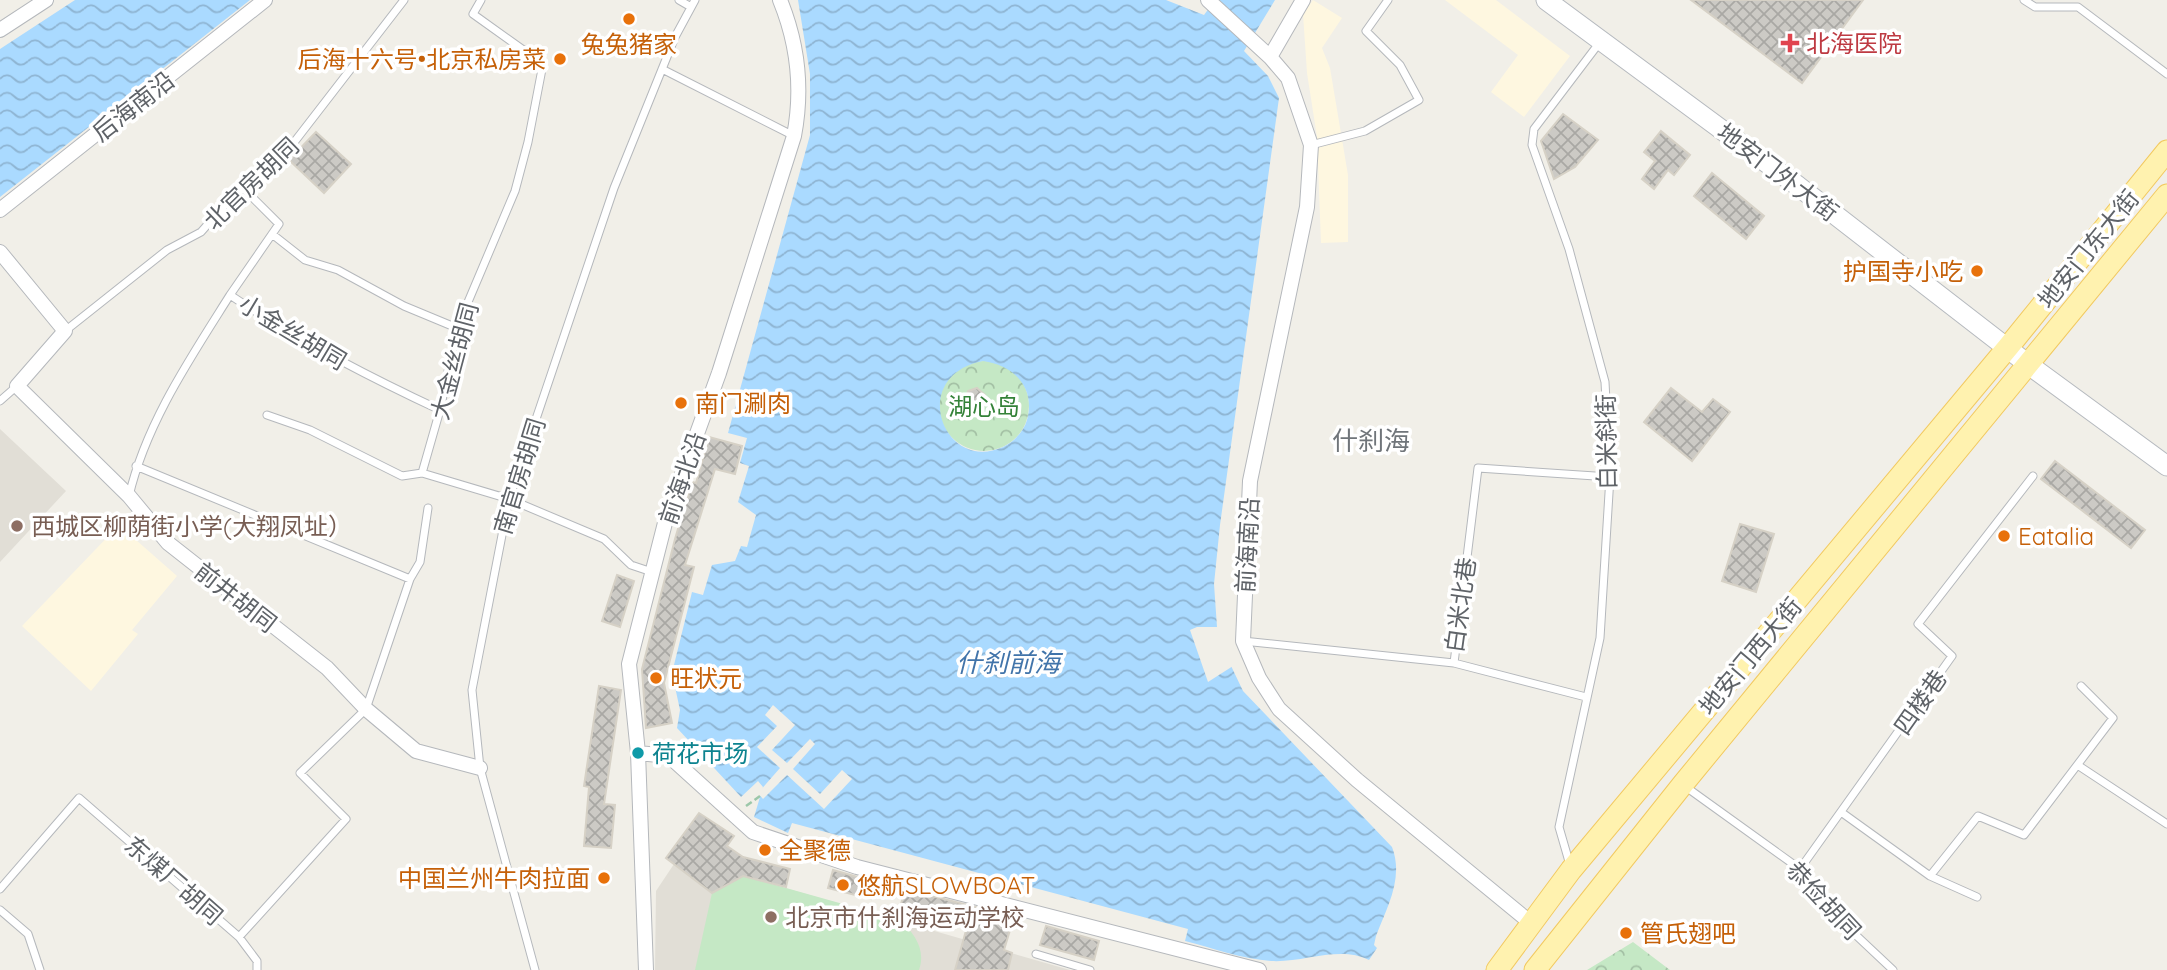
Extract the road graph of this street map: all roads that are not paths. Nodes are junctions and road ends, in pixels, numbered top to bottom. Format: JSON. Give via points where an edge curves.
{"nodes":[{"id":1,"x":46,"y":0,"type":"edge"},
{"id":2,"x":265,"y":0,"type":"edge"},
{"id":3,"x":404,"y":0,"type":"edge"},
{"id":4,"x":481,"y":0,"type":"edge"},
{"id":5,"x":678,"y":0,"type":"edge"},
{"id":6,"x":780,"y":0,"type":"edge"},
{"id":7,"x":1208,"y":0,"type":"edge"},
{"id":8,"x":1303,"y":0,"type":"edge"},
{"id":9,"x":1388,"y":0,"type":"edge"},
{"id":10,"x":1546,"y":0,"type":"edge"},
{"id":11,"x":2024,"y":0,"type":"edge"},
{"id":12,"x":693,"y":4,"type":"edge"},
{"id":13,"x":0,"y":30,"type":"edge"},
{"id":14,"x":1600,"y":41,"type":"junction"},
{"id":15,"x":1270,"y":57,"type":"junction"},
{"id":16,"x":662,"y":69,"type":"junction"},
{"id":17,"x":2167,"y":74,"type":"edge"},
{"id":18,"x":794,"y":136,"type":"junction"},
{"id":19,"x":1311,"y":145,"type":"junction"},
{"id":20,"x":2167,"y":151,"type":"edge"},
{"id":21,"x":243,"y":188,"type":"junction"},
{"id":22,"x":2167,"y":195,"type":"edge"},
{"id":23,"x":0,"y":210,"type":"edge"},
{"id":24,"x":272,"y":234,"type":"junction"},
{"id":25,"x":0,"y":252,"type":"edge"},
{"id":26,"x":230,"y":295,"type":"junction"},
{"id":27,"x":457,"y":328,"type":"junction"},
{"id":28,"x":65,"y":331,"type":"junction"},
{"id":29,"x":2009,"y":346,"type":"junction"},
{"id":30,"x":2029,"y":365,"type":"junction"},
{"id":31,"x":17,"y":386,"type":"junction"},
{"id":32,"x":0,"y":401,"type":"edge"},
{"id":33,"x":440,"y":410,"type":"junction"},
{"id":34,"x":267,"y":415,"type":"dead end"},
{"id":35,"x":2167,"y":466,"type":"edge"},
{"id":36,"x":136,"y":467,"type":"junction"},
{"id":37,"x":422,"y":473,"type":"junction"},
{"id":38,"x":2033,"y":476,"type":"dead end"},
{"id":39,"x":1610,"y":477,"type":"junction"},
{"id":40,"x":129,"y":496,"type":"junction"},
{"id":41,"x":509,"y":499,"type":"junction"},
{"id":42,"x":428,"y":508,"type":"dead end"},
{"id":43,"x":652,"y":572,"type":"junction"},
{"id":44,"x":410,"y":579,"type":"junction"},
{"id":45,"x":1243,"y":641,"type":"junction"},
{"id":46,"x":1454,"y":663,"type":"junction"},
{"id":47,"x":2081,"y":686,"type":"dead end"},
{"id":48,"x":1586,"y":697,"type":"junction"},
{"id":49,"x":366,"y":709,"type":"junction"},
{"id":50,"x":638,"y":753,"type":"junction"},
{"id":51,"x":2079,"y":766,"type":"junction"},
{"id":52,"x":480,"y":768,"type":"junction"},
{"id":53,"x":1683,"y":784,"type":"junction"},
{"id":54,"x":1841,"y":813,"type":"junction"},
{"id":55,"x":2167,"y":824,"type":"edge"},
{"id":56,"x":1800,"y":869,"type":"junction"},
{"id":57,"x":1571,"y":870,"type":"junction"},
{"id":58,"x":1930,"y":876,"type":"junction"},
{"id":59,"x":0,"y":889,"type":"edge"},
{"id":60,"x":1977,"y":897,"type":"dead end"},
{"id":61,"x":0,"y":910,"type":"edge"},
{"id":62,"x":1531,"y":923,"type":"junction"},
{"id":63,"x":239,"y":937,"type":"junction"},
{"id":64,"x":1036,"y":954,"type":"dead end"},
{"id":65,"x":40,"y":970,"type":"edge"},
{"id":66,"x":257,"y":970,"type":"edge"},
{"id":67,"x":535,"y":970,"type":"edge"},
{"id":68,"x":646,"y":970,"type":"edge"},
{"id":69,"x":1090,"y":970,"type":"edge"},
{"id":70,"x":1258,"y":970,"type":"edge"},
{"id":71,"x":1497,"y":970,"type":"edge"},
{"id":72,"x":1535,"y":970,"type":"edge"},
{"id":73,"x":1893,"y":970,"type":"edge"}],
"edges":[{"from":1,"to":13,"type":"street"},
{"from":2,"to":23,"type":"street","name":"后海南沿"},
{"from":3,"to":21,"type":"lane","name":"北官房胡同","via":[[285,154]]},
{"from":4,"to":27,"type":"lane","name":"大金丝胡同","via":[[474,14],[543,64],[515,191]]},
{"from":5,"to":12,"type":"lane"},
{"from":6,"to":18,"type":"street","name":"前海北沿","via":[[799,79]]},
{"from":7,"to":15,"type":"street","name":"前海南沿"},
{"from":8,"to":15,"type":"street"},
{"from":9,"to":19,"type":"lane","via":[[1366,31],[1400,65],[1419,100],[1365,131]]},
{"from":10,"to":14,"type":"main road","name":"地安门外大街"},
{"from":11,"to":17,"type":"lane","via":[[2035,7],[2078,7]]},
{"from":12,"to":16,"type":"lane","name":"南官房胡同"},
{"from":14,"to":29,"type":"main road","name":"地安门外大街"},
{"from":14,"to":39,"type":"lane","name":"白米斜街","via":[[1534,129],[1532,145],[1569,250],[1605,382]]},
{"from":15,"to":19,"type":"street","name":"前海南沿","via":[[1287,78]]},
{"from":16,"to":18,"type":"lane"},
{"from":16,"to":41,"type":"lane","name":"南官房胡同","via":[[614,188]]},
{"from":18,"to":43,"type":"street","name":"前海北沿"},
{"from":19,"to":45,"type":"street","name":"前海南沿","via":[[1307,207],[1250,481]]},
{"from":20,"to":29,"type":"main road","name":"地安门东大街"},
{"from":21,"to":24,"type":"lane","via":[[279,224]]},
{"from":21,"to":28,"type":"lane","name":"北官房胡同","via":[[201,232],[167,250]]},
{"from":22,"to":30,"type":"main road","name":"地安门东大街"},
{"from":24,"to":26,"type":"lane","name":"小金丝胡同"},
{"from":24,"to":27,"type":"lane","via":[[304,260],[338,270]]},
{"from":25,"to":28,"type":"street"},
{"from":26,"to":33,"type":"lane","name":"小金丝胡同","via":[[279,328]]},
{"from":26,"to":36,"type":"lane","via":[[177,381]]},
{"from":27,"to":33,"type":"lane","name":"大金丝胡同"},
{"from":28,"to":31,"type":"street"},
{"from":29,"to":30,"type":"main road","name":"地安门外大街"},
{"from":29,"to":57,"type":"main road","name":"地安门西大街"},
{"from":30,"to":35,"type":"main road","name":"地安门外大街"},
{"from":30,"to":53,"type":"main road","name":"地安门西大街"},
{"from":31,"to":32,"type":"lane"},
{"from":31,"to":40,"type":"street","name":"前井胡同"},
{"from":33,"to":37,"type":"lane","name":"大金丝胡同"},
{"from":34,"to":37,"type":"lane","via":[[310,430],[402,476]]},
{"from":36,"to":40,"type":"lane"},
{"from":36,"to":44,"type":"lane"},
{"from":37,"to":41,"type":"lane"},
{"from":38,"to":54,"type":"lane","name":"四楼巷","via":[[1919,624],[1952,656]]},
{"from":39,"to":46,"type":"lane","name":"白米北巷","via":[[1478,468]]},
{"from":39,"to":48,"type":"lane","name":"白米斜街","via":[[1600,638]]},
{"from":40,"to":49,"type":"street","name":"前井胡同","via":[[168,544],[327,668]]},
{"from":41,"to":43,"type":"lane","via":[[604,539],[631,565]]},
{"from":41,"to":52,"type":"lane","name":"南官房胡同","via":[[472,690]]},
{"from":42,"to":44,"type":"lane","via":[[420,562]]},
{"from":43,"to":50,"type":"street","name":"前海北沿","via":[[629,664]]},
{"from":44,"to":49,"type":"lane"},
{"from":45,"to":46,"type":"lane","name":"白米北巷"},
{"from":45,"to":62,"type":"street","name":"前海南沿","via":[[1279,709],[1357,780]]},
{"from":46,"to":48,"type":"lane"},
{"from":47,"to":51,"type":"lane","via":[[2113,718]]},
{"from":48,"to":57,"type":"lane","name":"白米斜街","via":[[1559,827]]},
{"from":49,"to":52,"type":"street","name":"前井胡同","via":[[416,751]]},
{"from":49,"to":63,"type":"lane","via":[[300,773],[346,819]]},
{"from":50,"to":68,"type":"street","name":"前海北沿"},
{"from":50,"to":70,"type":"street","via":[[669,756],[753,832],[857,866]]},
{"from":51,"to":55,"type":"lane"},
{"from":51,"to":58,"type":"lane","via":[[2024,835],[1978,816]]},
{"from":52,"to":67,"type":"lane","name":"南官房胡同"},
{"from":53,"to":56,"type":"lane","name":"恭俭胡同"},
{"from":53,"to":72,"type":"main road","name":"地安门西大街"},
{"from":54,"to":56,"type":"lane","name":"四楼巷"},
{"from":54,"to":58,"type":"lane"},
{"from":56,"to":73,"type":"lane","name":"恭俭胡同","via":[[1843,923]]},
{"from":57,"to":62,"type":"main road","name":"地安门西大街"},
{"from":58,"to":60,"type":"lane"},
{"from":59,"to":63,"type":"lane","name":"东煤厂胡同","via":[[79,798]]},
{"from":61,"to":65,"type":"lane","via":[[28,934]]},
{"from":62,"to":71,"type":"main road","name":"地安门西大街"},
{"from":63,"to":66,"type":"lane","name":"东煤厂胡同","via":[[257,961]]},
{"from":64,"to":69,"type":"lane"}]}
